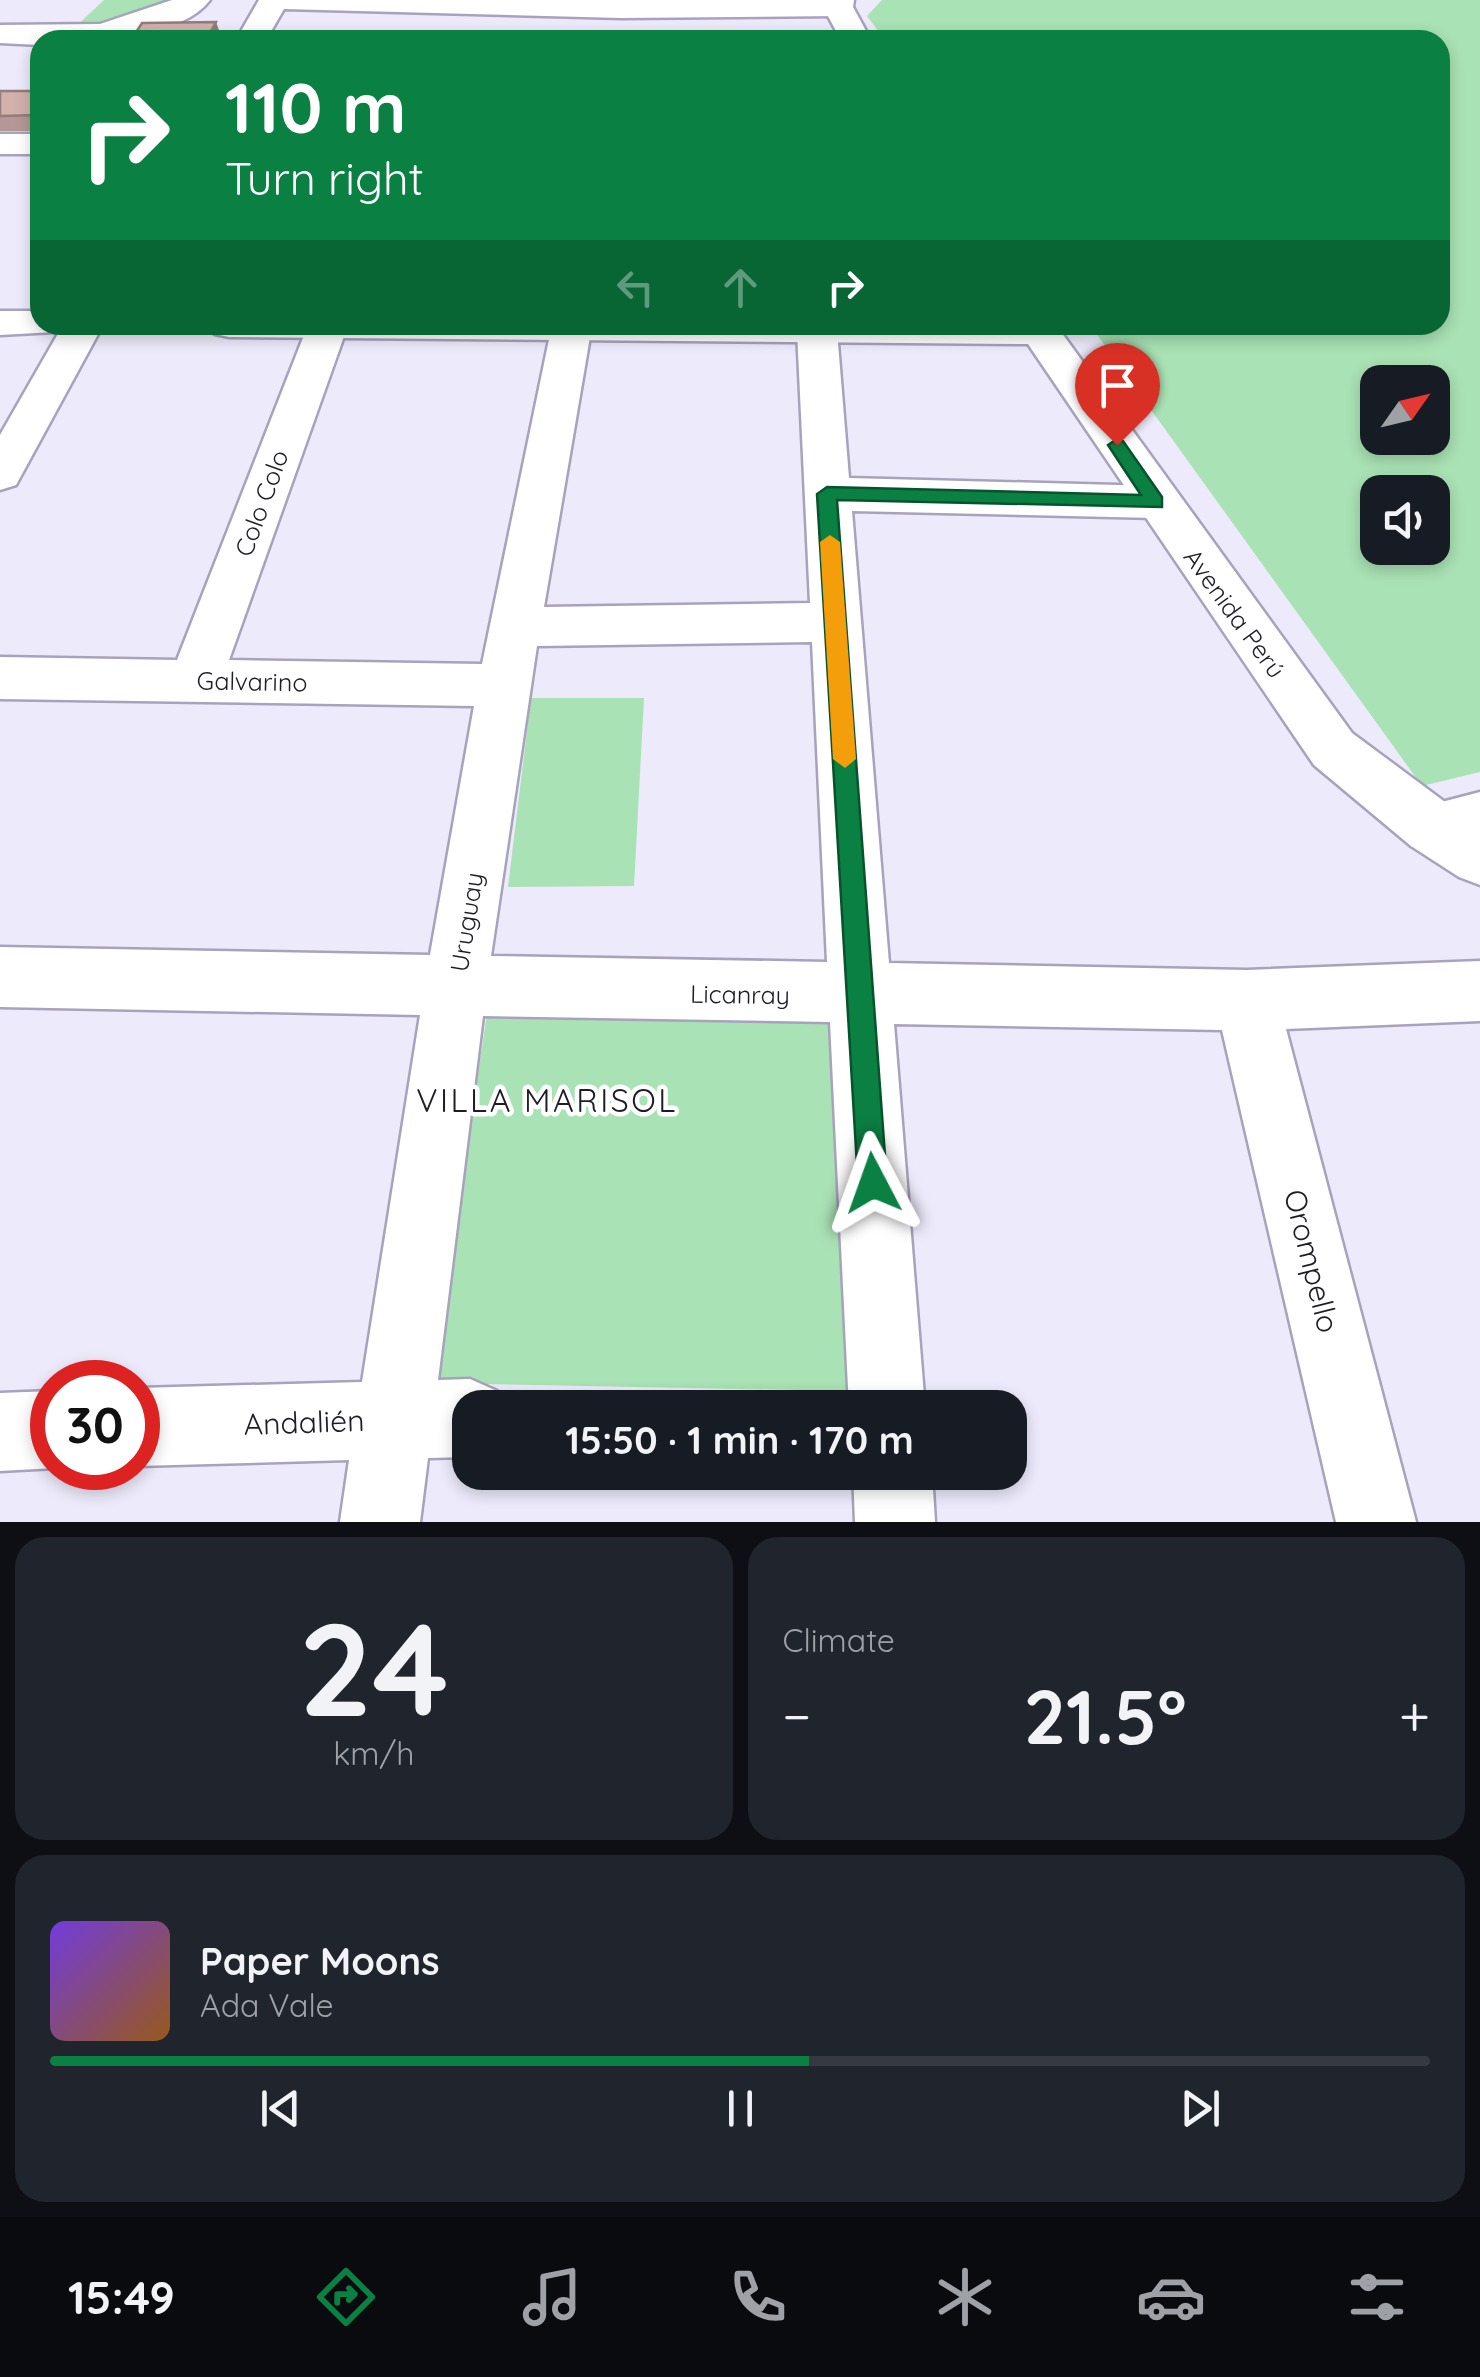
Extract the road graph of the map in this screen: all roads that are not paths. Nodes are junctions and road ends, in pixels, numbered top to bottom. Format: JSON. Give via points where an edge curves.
{"nodes":[{"id":1,"x":196,"y":0,"type":"edge"},
{"id":2,"x":274,"y":0,"type":"edge"},
{"id":3,"x":285,"y":0,"type":"edge"},
{"id":4,"x":838,"y":4,"type":"edge"},
{"id":5,"x":622,"y":5,"type":"edge"},
{"id":6,"x":446,"y":7,"type":"junction"},
{"id":7,"x":116,"y":30,"type":"edge"},
{"id":8,"x":257,"y":30,"type":"edge"},
{"id":9,"x":438,"y":30,"type":"edge"},
{"id":10,"x":618,"y":30,"type":"edge"},
{"id":11,"x":851,"y":30,"type":"edge"},
{"id":12,"x":0,"y":34,"type":"edge"},
{"id":13,"x":30,"y":37,"type":"edge"},
{"id":14,"x":30,"y":144,"type":"edge"},
{"id":15,"x":0,"y":145,"type":"edge"},
{"id":16,"x":0,"y":323,"type":"edge"},
{"id":17,"x":30,"y":323,"type":"edge"},
{"id":18,"x":77,"y":335,"type":"edge"},
{"id":19,"x":325,"y":335,"type":"edge"},
{"id":20,"x":570,"y":335,"type":"edge"},
{"id":21,"x":817,"y":335,"type":"edge"},
{"id":22,"x":1043,"y":335,"type":"edge"},
{"id":23,"x":0,"y":474,"type":"edge"},
{"id":24,"x":827,"y":494,"type":"junction"},
{"id":25,"x":1155,"y":502,"type":"junction"},
{"id":26,"x":836,"y":622,"type":"junction"},
{"id":27,"x":517,"y":627,"type":"junction"},
{"id":28,"x":0,"y":678,"type":"edge"},
{"id":29,"x":195,"y":681,"type":"junction"},
{"id":30,"x":504,"y":684,"type":"junction"},
{"id":31,"x":1456,"y":822,"type":"edge"},
{"id":32,"x":1480,"y":859,"type":"edge"},
{"id":33,"x":0,"y":978,"type":"edge"},
{"id":34,"x":455,"y":988,"type":"junction"},
{"id":35,"x":1480,"y":991,"type":"edge"},
{"id":36,"x":860,"y":996,"type":"junction"},
{"id":37,"x":1247,"y":1000,"type":"junction"},
{"id":38,"x":887,"y":1390,"type":"edge"},
{"id":39,"x":452,"y":1418,"type":"edge"},
{"id":40,"x":393,"y":1419,"type":"junction"},
{"id":41,"x":160,"y":1426,"type":"edge"},
{"id":42,"x":30,"y":1431,"type":"edge"},
{"id":43,"x":0,"y":1432,"type":"edge"},
{"id":44,"x":893,"y":1490,"type":"edge"},
{"id":45,"x":380,"y":1522,"type":"edge"},
{"id":46,"x":895,"y":1522,"type":"edge"},
{"id":47,"x":1376,"y":1522,"type":"edge"}],
"edges":[{"from":1,"to":7,"type":"street"},
{"from":2,"to":8,"type":"street"},
{"from":3,"to":6,"type":"street"},
{"from":4,"to":5,"type":"street"},
{"from":4,"to":11,"type":"street"},
{"from":5,"to":6,"type":"street"},
{"from":5,"to":10,"type":"street"},
{"from":6,"to":9,"type":"street"},
{"from":12,"to":13,"type":"street"},
{"from":14,"to":15,"type":"street"},
{"from":16,"to":17,"type":"street"},
{"from":18,"to":23,"type":"street"},
{"from":19,"to":29,"type":"street","name":"Colo Colo"},
{"from":20,"to":27,"type":"street","name":"Uruguay"},
{"from":21,"to":24,"type":"street"},
{"from":22,"to":25,"type":"street","name":"Avenida Perú"},
{"from":24,"to":25,"type":"street"},
{"from":24,"to":26,"type":"street"},
{"from":25,"to":31,"type":"street","name":"Avenida Perú","via":[[1334,749]]},
{"from":26,"to":27,"type":"street"},
{"from":26,"to":36,"type":"street"},
{"from":27,"to":30,"type":"street","name":"Uruguay"},
{"from":28,"to":29,"type":"street","name":"Galvarino"},
{"from":29,"to":30,"type":"street","name":"Galvarino"},
{"from":30,"to":34,"type":"street","name":"Uruguay"},
{"from":31,"to":32,"type":"street","name":"Avenida Perú"},
{"from":33,"to":34,"type":"street","name":"Licanray"},
{"from":34,"to":36,"type":"street","name":"Licanray"},
{"from":34,"to":40,"type":"street","name":"Uruguay"},
{"from":35,"to":37,"type":"street","name":"Licanray"},
{"from":36,"to":37,"type":"street","name":"Licanray"},
{"from":36,"to":38,"type":"street"},
{"from":37,"to":47,"type":"street","name":"Orompello"},
{"from":39,"to":40,"type":"street","name":"Andalién"},
{"from":40,"to":41,"type":"street","name":"Andalién"},
{"from":40,"to":45,"type":"street","name":"Uruguay"},
{"from":42,"to":43,"type":"street"},
{"from":44,"to":46,"type":"street"}]}
